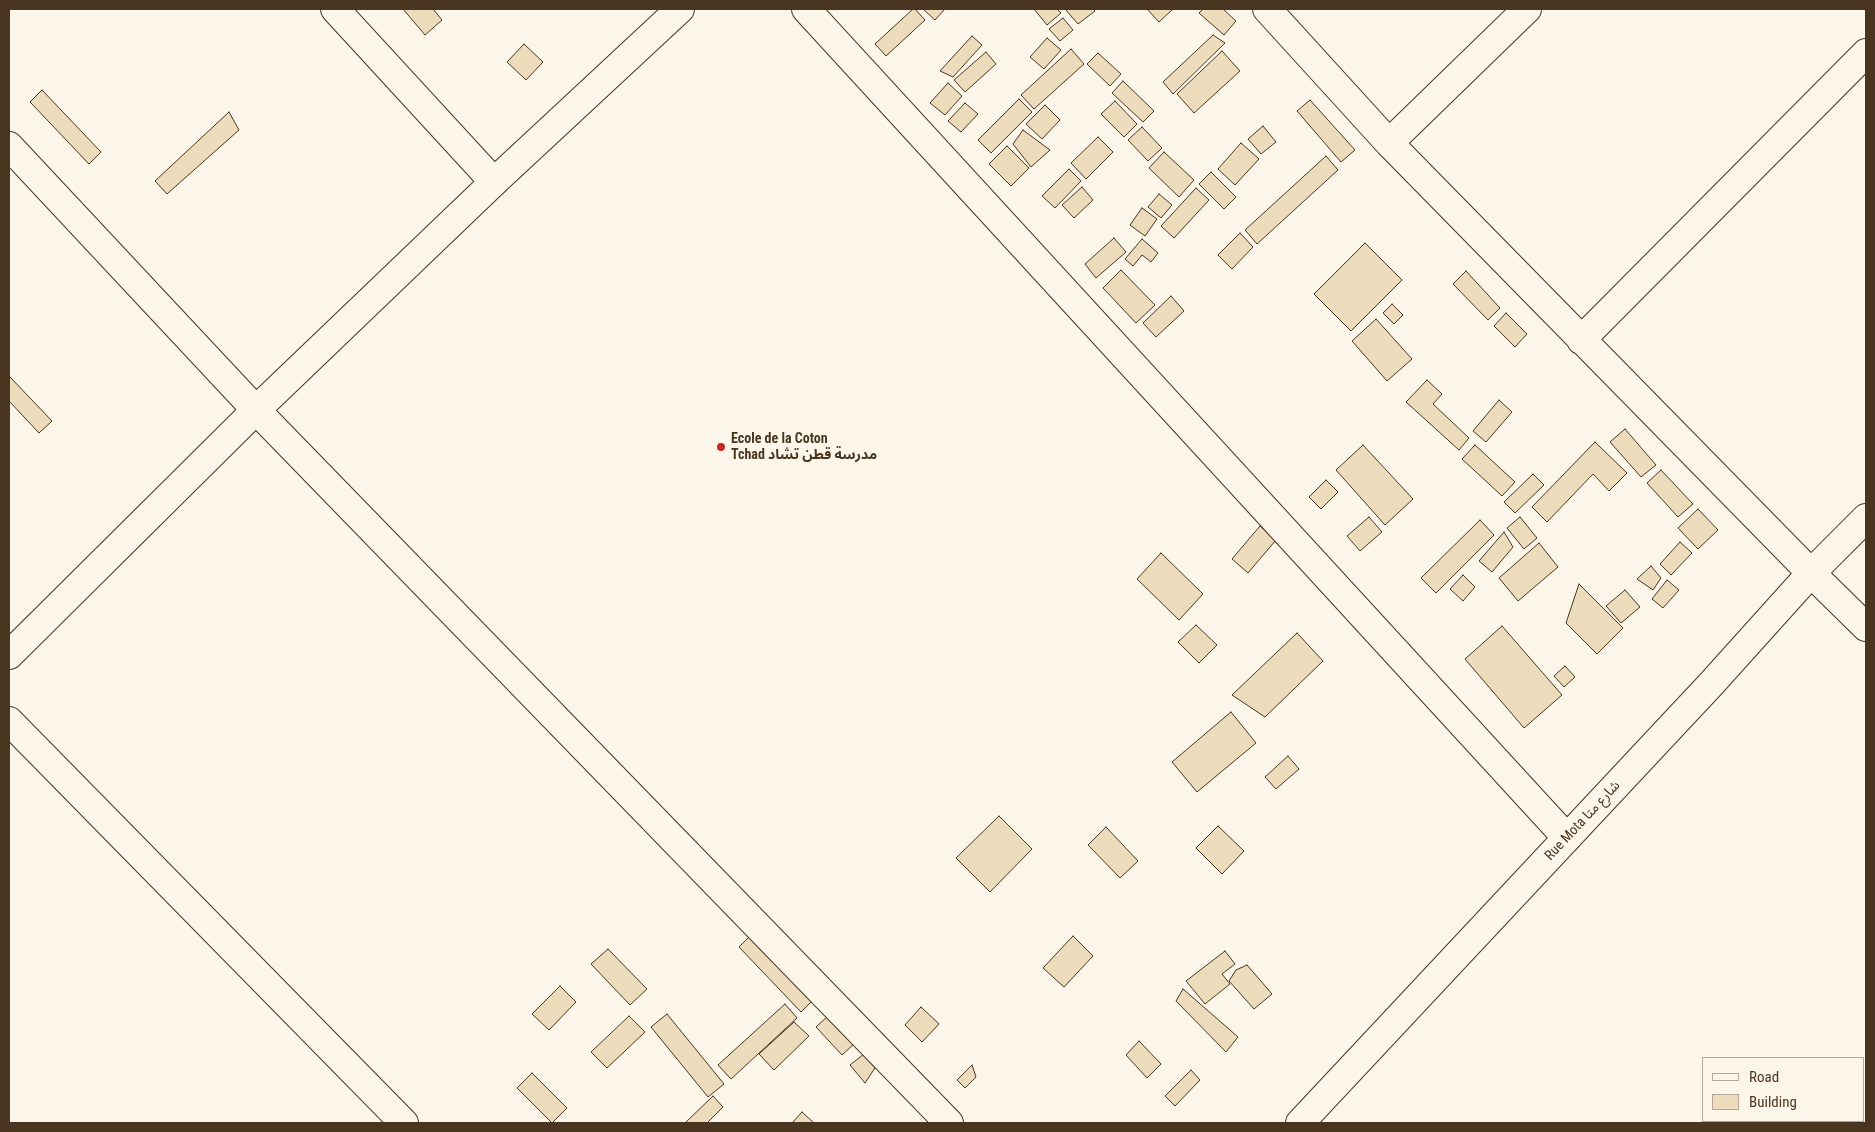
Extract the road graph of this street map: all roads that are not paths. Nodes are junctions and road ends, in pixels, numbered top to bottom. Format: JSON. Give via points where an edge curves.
{"nodes":[{"id":1,"x":335,"y":9,"type":"edge"},
{"id":2,"x":680,"y":9,"type":"edge"},
{"id":3,"x":806,"y":9,"type":"edge"},
{"id":4,"x":1267,"y":9,"type":"edge"},
{"id":5,"x":1527,"y":9,"type":"edge"},
{"id":6,"x":1866,"y":53,"type":"edge"},
{"id":7,"x":1389,"y":143,"type":"junction"},
{"id":8,"x":9,"y":146,"type":"edge"},
{"id":9,"x":494,"y":182,"type":"junction"},
{"id":10,"x":1582,"y":340,"type":"junction"},
{"id":11,"x":256,"y":410,"type":"junction"},
{"id":12,"x":1866,"y":518,"type":"edge"},
{"id":13,"x":1811,"y":573,"type":"junction"},
{"id":14,"x":1866,"y":627,"type":"edge"},
{"id":15,"x":9,"y":655,"type":"edge"},
{"id":16,"x":9,"y":721,"type":"edge"},
{"id":17,"x":1567,"y":838,"type":"junction"},
{"id":18,"x":404,"y":1123,"type":"edge"},
{"id":19,"x":949,"y":1123,"type":"edge"},
{"id":20,"x":1300,"y":1123,"type":"edge"}],
"edges":[{"from":1,"to":9,"type":"main road"},
{"from":2,"to":9,"type":"main road"},
{"from":3,"to":17,"type":"main road"},
{"from":4,"to":7,"type":"main road"},
{"from":5,"to":7,"type":"main road"},
{"from":6,"to":10,"type":"main road"},
{"from":7,"to":10,"type":"main road"},
{"from":8,"to":11,"type":"main road"},
{"from":9,"to":11,"type":"main road"},
{"from":10,"to":13,"type":"main road"},
{"from":11,"to":15,"type":"main road"},
{"from":11,"to":19,"type":"main road"},
{"from":12,"to":13,"type":"main road","name":"Rue Mota شارع متا"},
{"from":13,"to":14,"type":"main road"},
{"from":13,"to":17,"type":"main road","name":"Rue Mota شارع متا"},
{"from":16,"to":18,"type":"main road"},
{"from":17,"to":20,"type":"main road","name":"Rue Mota شارع متا"}]}
